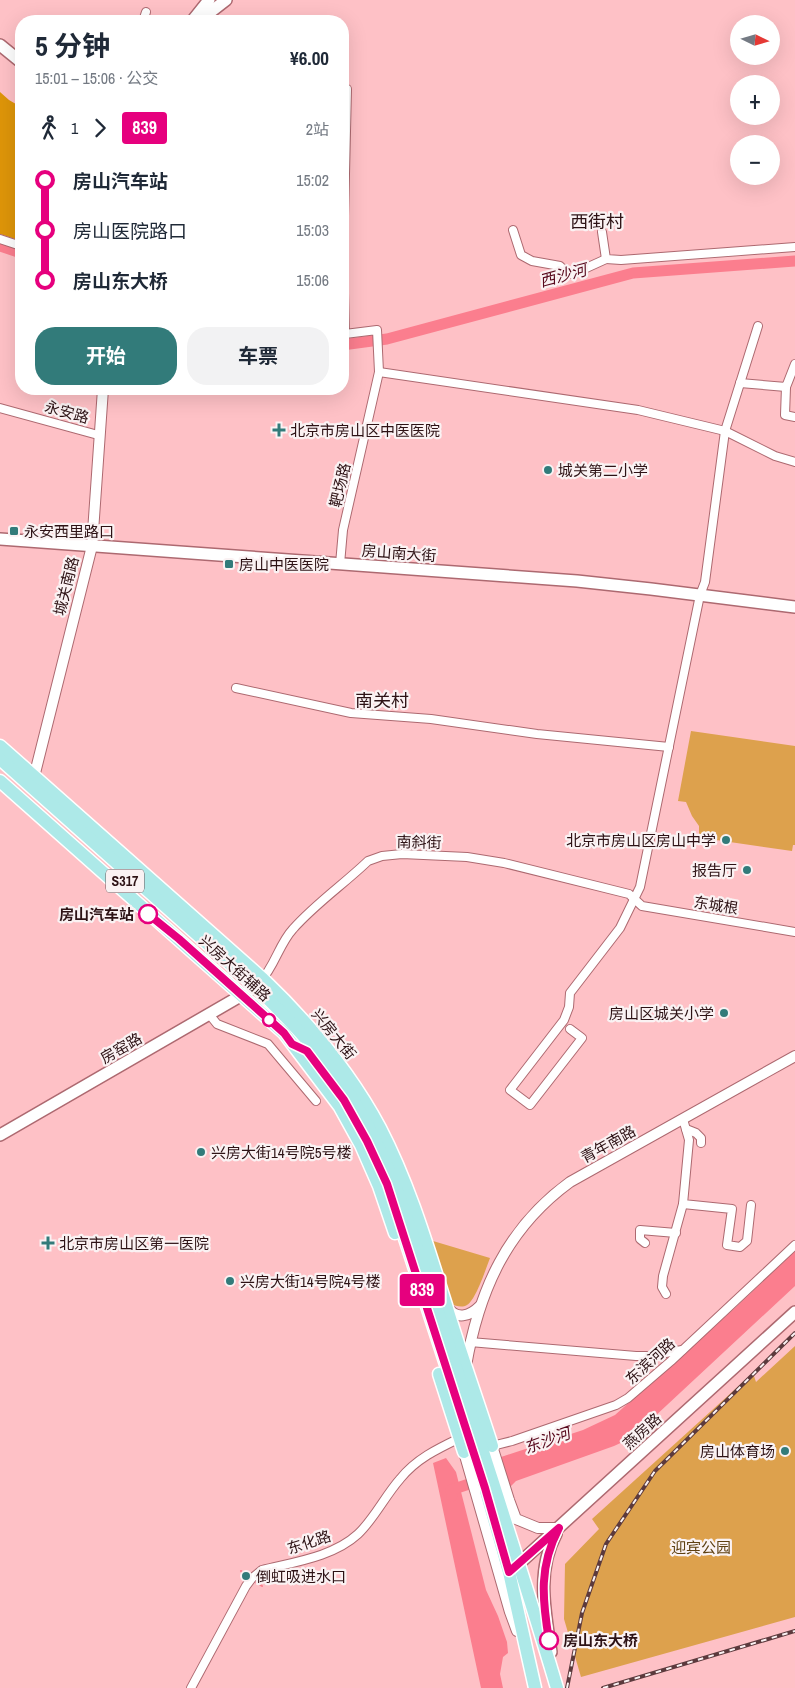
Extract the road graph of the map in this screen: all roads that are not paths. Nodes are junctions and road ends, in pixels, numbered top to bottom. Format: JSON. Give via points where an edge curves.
{"nodes":[{"id":1,"x":210,"y":0,"type":"edge"},
{"id":2,"x":226,"y":0,"type":"edge"},
{"id":3,"x":146,"y":12,"type":"dead end"},
{"id":4,"x":145,"y":15,"type":"edge"},
{"id":5,"x":196,"y":15,"type":"edge"},
{"id":6,"x":207,"y":15,"type":"edge"},
{"id":7,"x":0,"y":39,"type":"edge"},
{"id":8,"x":0,"y":45,"type":"edge"},
{"id":9,"x":15,"y":51,"type":"edge"},
{"id":10,"x":15,"y":57,"type":"edge"},
{"id":11,"x":513,"y":230,"type":"dead end"},
{"id":12,"x":602,"y":232,"type":"dead end"},
{"id":13,"x":0,"y":239,"type":"edge"},
{"id":14,"x":15,"y":244,"type":"edge"},
{"id":15,"x":795,"y":247,"type":"edge"},
{"id":16,"x":606,"y":259,"type":"junction"},
{"id":17,"x":758,"y":326,"type":"dead end"},
{"id":18,"x":349,"y":333,"type":"edge"},
{"id":19,"x":795,"y":364,"type":"edge"},
{"id":20,"x":379,"y":372,"type":"junction"},
{"id":21,"x":740,"y":382,"type":"junction"},
{"id":22,"x":786,"y":387,"type":"junction"},
{"id":23,"x":102,"y":395,"type":"edge"},
{"id":24,"x":0,"y":408,"type":"edge"},
{"id":25,"x":795,"y":417,"type":"edge"},
{"id":26,"x":725,"y":431,"type":"junction"},
{"id":27,"x":98,"y":435,"type":"junction"},
{"id":28,"x":795,"y":462,"type":"edge"},
{"id":29,"x":0,"y":538,"type":"edge"},
{"id":30,"x":92,"y":546,"type":"junction"},
{"id":31,"x":340,"y":564,"type":"junction"},
{"id":32,"x":700,"y":595,"type":"junction"},
{"id":33,"x":795,"y":607,"type":"edge"},
{"id":34,"x":236,"y":688,"type":"dead end"},
{"id":35,"x":0,"y":746,"type":"edge"},
{"id":36,"x":669,"y":747,"type":"junction"},
{"id":37,"x":0,"y":759,"type":"edge"},
{"id":38,"x":0,"y":771,"type":"edge"},
{"id":39,"x":33,"y":781,"type":"junction"},
{"id":40,"x":2,"y":787,"type":"edge"},
{"id":41,"x":635,"y":900,"type":"junction"},
{"id":42,"x":176,"y":925,"type":"junction"},
{"id":43,"x":795,"y":932,"type":"edge"},
{"id":44,"x":179,"y":939,"type":"junction"},
{"id":45,"x":253,"y":988,"type":"junction"},
{"id":46,"x":209,"y":1014,"type":"junction"},
{"id":47,"x":309,"y":1027,"type":"junction"},
{"id":48,"x":570,"y":1029,"type":"dead end"},
{"id":49,"x":292,"y":1044,"type":"junction"},
{"id":50,"x":310,"y":1049,"type":"junction"},
{"id":51,"x":795,"y":1056,"type":"edge"},
{"id":52,"x":336,"y":1075,"type":"junction"},
{"id":53,"x":355,"y":1088,"type":"junction"},
{"id":54,"x":316,"y":1101,"type":"dead end"},
{"id":55,"x":685,"y":1124,"type":"junction"},
{"id":56,"x":0,"y":1135,"type":"edge"},
{"id":57,"x":701,"y":1143,"type":"dead end"},
{"id":58,"x":399,"y":1196,"type":"junction"},
{"id":59,"x":683,"y":1204,"type":"junction"},
{"id":60,"x":751,"y":1204,"type":"dead end"},
{"id":61,"x":421,"y":1228,"type":"junction"},
{"id":62,"x":676,"y":1233,"type":"junction"},
{"id":63,"x":645,"y":1243,"type":"dead end"},
{"id":64,"x":795,"y":1245,"type":"edge"},
{"id":65,"x":666,"y":1294,"type":"dead end"},
{"id":66,"x":445,"y":1302,"type":"junction"},
{"id":67,"x":481,"y":1306,"type":"junction"},
{"id":68,"x":795,"y":1312,"type":"edge"},
{"id":69,"x":470,"y":1342,"type":"junction"},
{"id":70,"x":438,"y":1343,"type":"junction"},
{"id":71,"x":682,"y":1350,"type":"junction"},
{"id":72,"x":436,"y":1361,"type":"junction"},
{"id":73,"x":466,"y":1367,"type":"junction"},
{"id":74,"x":467,"y":1401,"type":"junction"},
{"id":75,"x":474,"y":1447,"type":"junction"},
{"id":76,"x":496,"y":1506,"type":"junction"},
{"id":77,"x":559,"y":1528,"type":"junction"},
{"id":78,"x":514,"y":1568,"type":"junction"},
{"id":79,"x":527,"y":1656,"type":"junction"},
{"id":80,"x":557,"y":1687,"type":"edge"},
{"id":81,"x":191,"y":1688,"type":"edge"},
{"id":82,"x":535,"y":1688,"type":"edge"}],
"edges":[{"from":1,"to":5,"type":"main road"},
{"from":2,"to":6,"type":"main road"},
{"from":3,"to":4,"type":"street"},
{"from":7,"to":9,"type":"main road"},
{"from":8,"to":10,"type":"main road"},
{"from":11,"to":16,"type":"street","via":[[521,255],[532,261],[560,266],[568,274]]},
{"from":12,"to":16,"type":"street"},
{"from":13,"to":14,"type":"street"},
{"from":15,"to":16,"type":"street"},
{"from":17,"to":21,"type":"street"},
{"from":18,"to":20,"type":"street","name":"靶场路","via":[[377,330]]},
{"from":19,"to":22,"type":"street"},
{"from":20,"to":26,"type":"street","via":[[638,410]]},
{"from":20,"to":31,"type":"street","name":"靶场路","via":[[343,530]]},
{"from":21,"to":22,"type":"street"},
{"from":21,"to":26,"type":"street"},
{"from":22,"to":25,"type":"street","via":[[785,414]]},
{"from":23,"to":27,"type":"street","name":"城关南路"},
{"from":24,"to":27,"type":"street","name":"永安路"},
{"from":26,"to":28,"type":"street","via":[[775,456]]},
{"from":26,"to":32,"type":"street","via":[[705,582]]},
{"from":27,"to":30,"type":"street","name":"城关南路"},
{"from":29,"to":30,"type":"main road","name":"房山南大街"},
{"from":30,"to":31,"type":"main road","name":"房山南大街"},
{"from":30,"to":39,"type":"street","name":"城关南路"},
{"from":31,"to":32,"type":"main road","name":"房山南大街","via":[[576,581]]},
{"from":32,"to":33,"type":"main road","name":"房山南大街"},
{"from":32,"to":36,"type":"street"},
{"from":34,"to":36,"type":"street","via":[[351,713],[431,719],[537,734]]},
{"from":35,"to":39,"type":"main road","name":"兴房大街","number":"S317"},
{"from":36,"to":41,"type":"street"},
{"from":37,"to":39,"type":"main road","name":"兴房大街","number":"S317"},
{"from":38,"to":42,"type":"main road","name":"兴房大街","number":"S317"},
{"from":39,"to":45,"type":"main road","name":"兴房大街","number":"S317"},
{"from":40,"to":44,"type":"main road","name":"兴房大街辅路","number":"S317"},
{"from":41,"to":43,"type":"street","name":"东城根","via":[[642,906]]},
{"from":41,"to":45,"type":"street","name":"南斜街","via":[[629,894],[504,863],[467,857],[382,856],[368,861],[291,930],[268,973]]},
{"from":41,"to":48,"type":"street","via":[[620,928],[570,992],[564,1020],[510,1090],[530,1105],[582,1038]]},
{"from":42,"to":44,"type":"main road"},
{"from":42,"to":45,"type":"main road","name":"兴房大街","number":"S317"},
{"from":44,"to":45,"type":"main road","name":"兴房大街辅路","number":"S317"},
{"from":45,"to":46,"type":"main road","name":"房窑路"},
{"from":45,"to":47,"type":"main road","name":"兴房大街","number":"S317","via":[[284,999]]},
{"from":45,"to":49,"type":"main road","name":"兴房大街辅路","number":"S317"},
{"from":45,"to":50,"type":"main road","name":"兴房大街","number":"S317"},
{"from":46,"to":54,"type":"street","via":[[217,1024],[268,1044]]},
{"from":46,"to":56,"type":"main road","name":"房窑路"},
{"from":47,"to":50,"type":"main road"},
{"from":47,"to":53,"type":"main road","name":"兴房大街","number":"S317"},
{"from":49,"to":50,"type":"main road"},
{"from":49,"to":72,"type":"main road","name":"兴房大街辅路","number":"S317","via":[[340,1107],[361,1145],[395,1232]]},
{"from":50,"to":52,"type":"main road","name":"兴房大街","number":"S317"},
{"from":50,"to":70,"type":"main road","name":"兴房大街","number":"S317","via":[[344,1100],[383,1175]]},
{"from":51,"to":55,"type":"street","name":"青年南路"},
{"from":52,"to":53,"type":"main road"},
{"from":52,"to":58,"type":"main road","name":"兴房大街","number":"S317","via":[[375,1138]]},
{"from":53,"to":61,"type":"main road","name":"兴房大街","number":"S317","via":[[380,1128]]},
{"from":55,"to":57,"type":"street","via":[[701,1138]]},
{"from":55,"to":59,"type":"street","via":[[690,1140]]},
{"from":55,"to":67,"type":"street","name":"青年南路","via":[[570,1182],[553,1194],[521,1227],[507,1248]]},
{"from":58,"to":61,"type":"main road"},
{"from":58,"to":74,"type":"main road","name":"兴房大街","number":"S317"},
{"from":59,"to":60,"type":"street","via":[[732,1208],[727,1245],[740,1247],[747,1241]]},
{"from":59,"to":62,"type":"street"},
{"from":61,"to":66,"type":"main road","name":"兴房大街","number":"S317"},
{"from":62,"to":63,"type":"street","via":[[640,1230],[640,1239]]},
{"from":62,"to":65,"type":"street","via":[[662,1287]]},
{"from":64,"to":71,"type":"street","name":"东滨河路"},
{"from":66,"to":67,"type":"street","via":[[452,1313],[461,1316],[470,1315]]},
{"from":66,"to":73,"type":"main road","name":"兴房大街","number":"S317"},
{"from":67,"to":69,"type":"street","name":"青年南路"},
{"from":68,"to":77,"type":"main road","name":"燕房路"},
{"from":69,"to":71,"type":"street","via":[[636,1356]]},
{"from":69,"to":73,"type":"street","name":"青年南路"},
{"from":70,"to":72,"type":"main road"},
{"from":70,"to":75,"type":"main road","name":"兴房大街","number":"S317"},
{"from":71,"to":75,"type":"street","name":"东滨河路","via":[[616,1405],[512,1442]]},
{"from":72,"to":75,"type":"main road","name":"兴房大街辅路","number":"S317"},
{"from":73,"to":74,"type":"main road"},
{"from":73,"to":75,"type":"main road","name":"兴房大街","number":"S317"},
{"from":74,"to":75,"type":"main road","name":"兴房大街","number":"S317"},
{"from":75,"to":76,"type":"main road"},
{"from":75,"to":76,"type":"street"},
{"from":75,"to":81,"type":"street","name":"东化路","via":[[426,1455],[399,1479],[359,1534],[339,1548],[256,1573]]},
{"from":76,"to":77,"type":"street","via":[[538,1528]]},
{"from":76,"to":78,"type":"main road"},
{"from":76,"to":79,"type":"street","via":[[510,1612]]},
{"from":77,"to":78,"type":"main road","name":"燕房路"},
{"from":77,"to":80,"type":"main road","via":[[547,1553],[543,1576]]},
{"from":78,"to":79,"type":"main road"},
{"from":78,"to":80,"type":"main road"},
{"from":79,"to":82,"type":"main road"}]}
